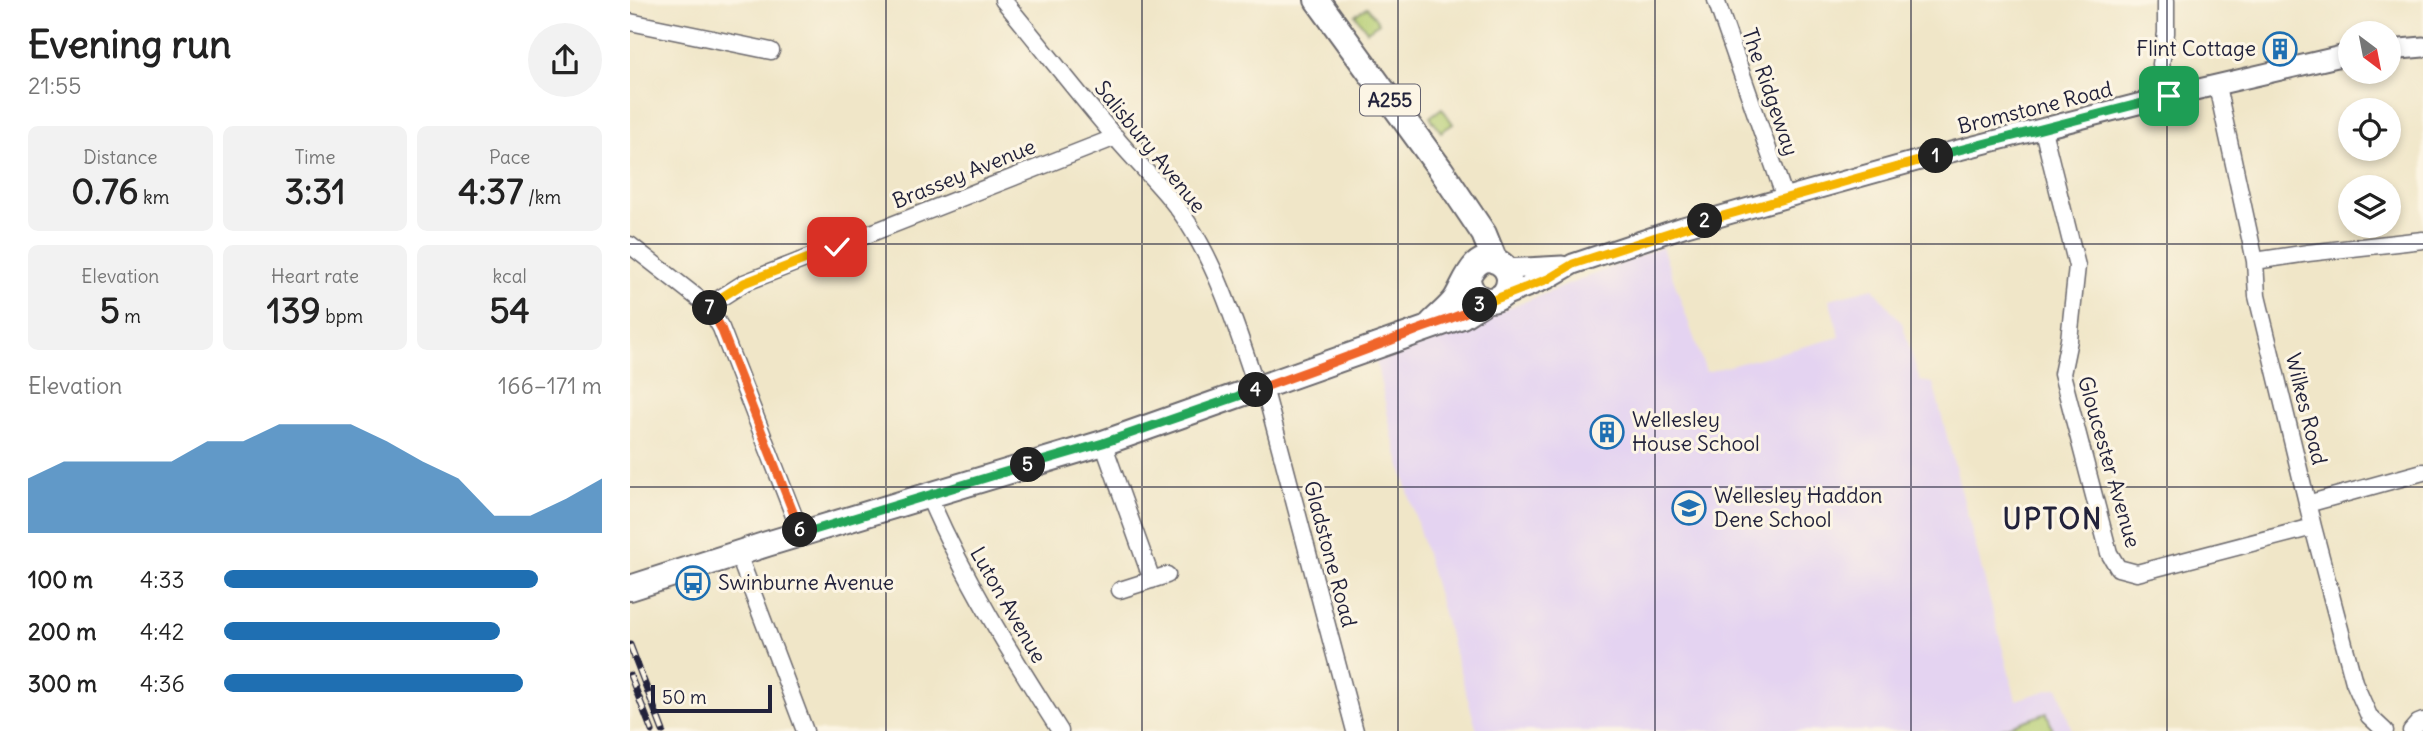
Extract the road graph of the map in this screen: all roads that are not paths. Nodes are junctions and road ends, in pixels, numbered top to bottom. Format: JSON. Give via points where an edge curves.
{"nodes":[{"id":1,"x":1003,"y":0,"type":"edge"},
{"id":2,"x":1317,"y":0,"type":"edge"},
{"id":3,"x":1716,"y":0,"type":"edge"},
{"id":4,"x":2166,"y":0,"type":"edge"},
{"id":5,"x":630,"y":22,"type":"edge"},
{"id":6,"x":2423,"y":47,"type":"edge"},
{"id":7,"x":2401,"y":49,"type":"edge"},
{"id":8,"x":771,"y":51,"type":"dead end"},
{"id":9,"x":2338,"y":57,"type":"edge"},
{"id":10,"x":2217,"y":86,"type":"junction"},
{"id":11,"x":2169,"y":96,"type":"junction"},
{"id":12,"x":2043,"y":130,"type":"junction"},
{"id":13,"x":1116,"y":137,"type":"junction"},
{"id":14,"x":1785,"y":198,"type":"junction"},
{"id":15,"x":2423,"y":240,"type":"edge"},
{"id":16,"x":630,"y":245,"type":"edge"},
{"id":17,"x":2255,"y":261,"type":"junction"},
{"id":18,"x":1573,"y":264,"type":"junction"},
{"id":19,"x":1486,"y":268,"type":"junction"},
{"id":20,"x":1493,"y":299,"type":"junction"},
{"id":21,"x":708,"y":306,"type":"junction"},
{"id":22,"x":1429,"y":326,"type":"junction"},
{"id":23,"x":1258,"y":381,"type":"junction"},
{"id":24,"x":1103,"y":443,"type":"junction"},
{"id":25,"x":2423,"y":472,"type":"edge"},
{"id":26,"x":928,"y":495,"type":"junction"},
{"id":27,"x":2307,"y":504,"type":"junction"},
{"id":28,"x":2313,"y":527,"type":"junction"},
{"id":29,"x":801,"y":534,"type":"junction"},
{"id":30,"x":738,"y":554,"type":"junction"},
{"id":31,"x":632,"y":587,"type":"edge"},
{"id":32,"x":1120,"y":590,"type":"dead end"},
{"id":33,"x":2423,"y":721,"type":"edge"},
{"id":34,"x":805,"y":731,"type":"edge"},
{"id":35,"x":1059,"y":731,"type":"edge"},
{"id":36,"x":1354,"y":731,"type":"edge"},
{"id":37,"x":2385,"y":731,"type":"edge"},
{"id":38,"x":2411,"y":731,"type":"edge"}],
"edges":[{"from":1,"to":13,"type":"street","name":"Salisbury Avenue"},
{"from":2,"to":19,"type":"main road","number":"A255","via":[[1484,234]]},
{"from":3,"to":14,"type":"street","name":"The Ridgeway"},
{"from":4,"to":11,"type":"street","via":[[2161,64]]},
{"from":5,"to":8,"type":"street"},
{"from":6,"to":7,"type":"street"},
{"from":9,"to":10,"type":"street","name":"Bromstone Road"},
{"from":10,"to":11,"type":"street","name":"Bromstone Road"},
{"from":10,"to":17,"type":"street","name":"Wilkes Road"},
{"from":11,"to":12,"type":"street","name":"Bromstone Road"},
{"from":12,"to":14,"type":"street","name":"Bromstone Road"},
{"from":12,"to":28,"type":"street","name":"Gloucester Avenue","via":[[2077,266],[2062,374],[2109,553],[2118,568],[2137,573]]},
{"from":13,"to":21,"type":"street","name":"Brassey Avenue","via":[[744,283]]},
{"from":13,"to":23,"type":"street","name":"Salisbury Avenue","via":[[1188,223],[1215,271]]},
{"from":14,"to":18,"type":"street","name":"Bromstone Road"},
{"from":15,"to":17,"type":"street"},
{"from":16,"to":21,"type":"street"},
{"from":17,"to":27,"type":"street","name":"Wilkes Road","via":[[2257,296]]},
{"from":18,"to":19,"type":"street","name":"Bromstone Road","via":[[1541,269]]},
{"from":18,"to":20,"type":"street","name":"Bromstone Road","via":[[1548,279]]},
{"from":19,"to":20,"type":"main road","number":"A255","via":[[1471,290],[1481,299]]},
{"from":19,"to":20,"type":"main road","via":[[1508,275],[1507,288]]},
{"from":19,"to":22,"type":"main road"},
{"from":20,"to":22,"type":"main road","via":[[1462,316]]},
{"from":21,"to":29,"type":"street","via":[[721,328]]},
{"from":22,"to":23,"type":"main road","via":[[1347,358]]},
{"from":23,"to":24,"type":"main road"},
{"from":23,"to":36,"type":"street","name":"Gladstone Road"},
{"from":24,"to":26,"type":"main road"},
{"from":24,"to":32,"type":"street","via":[[1159,578]]},
{"from":25,"to":27,"type":"street"},
{"from":26,"to":29,"type":"main road"},
{"from":26,"to":35,"type":"street","name":"Luton Avenue","via":[[997,632]]},
{"from":27,"to":28,"type":"street","name":"Wilkes Road"},
{"from":28,"to":37,"type":"street","name":"Wilkes Road","via":[[2354,682],[2369,716]]},
{"from":29,"to":30,"type":"main road"},
{"from":30,"to":31,"type":"main road"},
{"from":30,"to":34,"type":"street"},
{"from":33,"to":38,"type":"street"}]}
